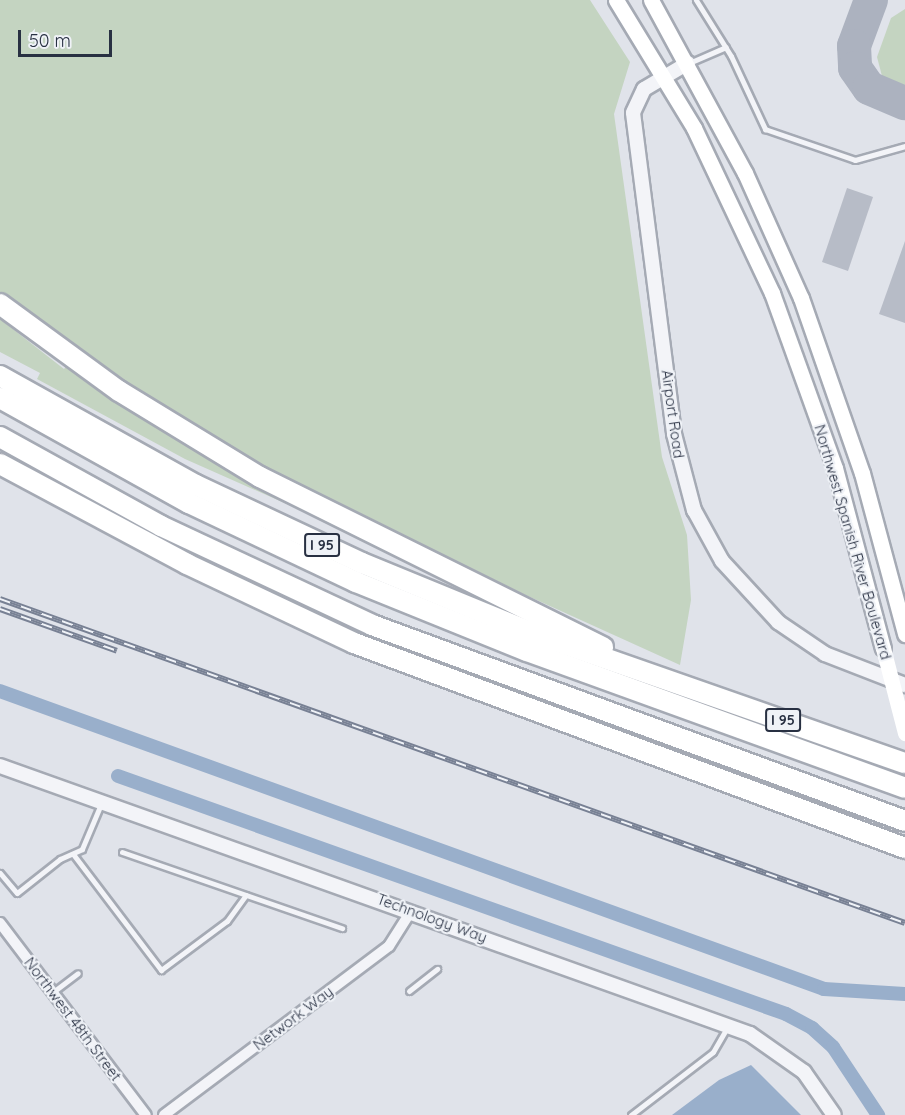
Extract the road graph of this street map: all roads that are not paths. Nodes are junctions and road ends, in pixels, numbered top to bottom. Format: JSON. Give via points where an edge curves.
{"nodes":[{"id":1,"x":616,"y":0,"type":"edge"},
{"id":2,"x":651,"y":0,"type":"edge"},
{"id":3,"x":696,"y":0,"type":"edge"},
{"id":4,"x":726,"y":47,"type":"junction"},
{"id":5,"x":688,"y":63,"type":"junction"},
{"id":6,"x":664,"y":76,"type":"junction"},
{"id":7,"x":905,"y":146,"type":"edge"},
{"id":8,"x":0,"y":304,"type":"edge"},
{"id":9,"x":0,"y":376,"type":"edge"},
{"id":10,"x":0,"y":398,"type":"edge"},
{"id":11,"x":0,"y":437,"type":"edge"},
{"id":12,"x":0,"y":464,"type":"edge"},
{"id":13,"x":905,"y":634,"type":"edge"},
{"id":14,"x":661,"y":677,"type":"junction"},
{"id":15,"x":905,"y":685,"type":"edge"},
{"id":16,"x":905,"y":733,"type":"edge"},
{"id":17,"x":905,"y":764,"type":"edge"},
{"id":18,"x":0,"y":766,"type":"edge"},
{"id":19,"x":905,"y":788,"type":"edge"},
{"id":20,"x":102,"y":801,"type":"junction"},
{"id":21,"x":905,"y":821,"type":"edge"},
{"id":22,"x":905,"y":848,"type":"edge"},
{"id":23,"x":122,"y":852,"type":"dead end"},
{"id":24,"x":73,"y":854,"type":"junction"},
{"id":25,"x":0,"y":873,"type":"edge"},
{"id":26,"x":246,"y":895,"type":"junction"},
{"id":27,"x":411,"y":911,"type":"junction"},
{"id":28,"x":0,"y":923,"type":"edge"},
{"id":29,"x":342,"y":928,"type":"dead end"},
{"id":30,"x":437,"y":969,"type":"dead end"},
{"id":31,"x":78,"y":973,"type":"dead end"},
{"id":32,"x":409,"y":991,"type":"dead end"},
{"id":33,"x":53,"y":992,"type":"junction"},
{"id":34,"x":728,"y":1026,"type":"junction"},
{"id":35,"x":146,"y":1115,"type":"edge"},
{"id":36,"x":164,"y":1115,"type":"edge"},
{"id":37,"x":631,"y":1115,"type":"edge"},
{"id":38,"x":834,"y":1115,"type":"edge"}],
"edges":[{"from":1,"to":6,"type":"main road","name":"Northwest Spanish River Boulevard"},
{"from":2,"to":5,"type":"main road","name":"Northwest Spanish River Boulevard"},
{"from":3,"to":4,"type":"lane"},
{"from":4,"to":5,"type":"lane"},
{"from":4,"to":7,"type":"lane","via":[[765,129],[855,160]]},
{"from":5,"to":6,"type":"street","name":"Airport Road"},
{"from":5,"to":13,"type":"main road","name":"Northwest Spanish River Boulevard","via":[[750,183],[817,342],[862,473]]},
{"from":6,"to":15,"type":"street","name":"Airport Road","via":[[640,93],[634,119],[674,434],[694,510],[722,561],[778,622],[825,654]]},
{"from":6,"to":16,"type":"main road","name":"Northwest Spanish River Boulevard","bridge":true,"via":[[738,214],[790,338],[835,468]]},
{"from":8,"to":14,"type":"highway","via":[[119,392],[260,477]]},
{"from":9,"to":14,"type":"highway","number":"I 95","via":[[188,480],[319,544],[479,612]]},
{"from":10,"to":19,"type":"highway","via":[[189,502],[367,587],[537,655]]},
{"from":11,"to":21,"type":"highway","via":[[161,526],[372,625]]},
{"from":12,"to":22,"type":"highway","via":[[217,579],[386,656]]},
{"from":14,"to":17,"type":"highway","number":"I 95"},
{"from":18,"to":20,"type":"street","name":"Technology Way"},
{"from":20,"to":24,"type":"lane","via":[[89,839]]},
{"from":20,"to":27,"type":"street","name":"Technology Way"},
{"from":23,"to":26,"type":"lane"},
{"from":24,"to":25,"type":"lane","via":[[17,893]]},
{"from":24,"to":26,"type":"lane","via":[[161,970],[227,921]]},
{"from":26,"to":29,"type":"lane"},
{"from":27,"to":34,"type":"street","name":"Technology Way"},
{"from":27,"to":36,"type":"street","name":"Network Way","via":[[389,946]]},
{"from":28,"to":33,"type":"street","name":"Northwest 48th Street"},
{"from":30,"to":32,"type":"lane"},
{"from":31,"to":33,"type":"lane"},
{"from":33,"to":35,"type":"street","name":"Northwest 48th Street"},
{"from":34,"to":37,"type":"lane","via":[[713,1052]]},
{"from":34,"to":38,"type":"street","name":"Technology Way","via":[[794,1062]]}]}
